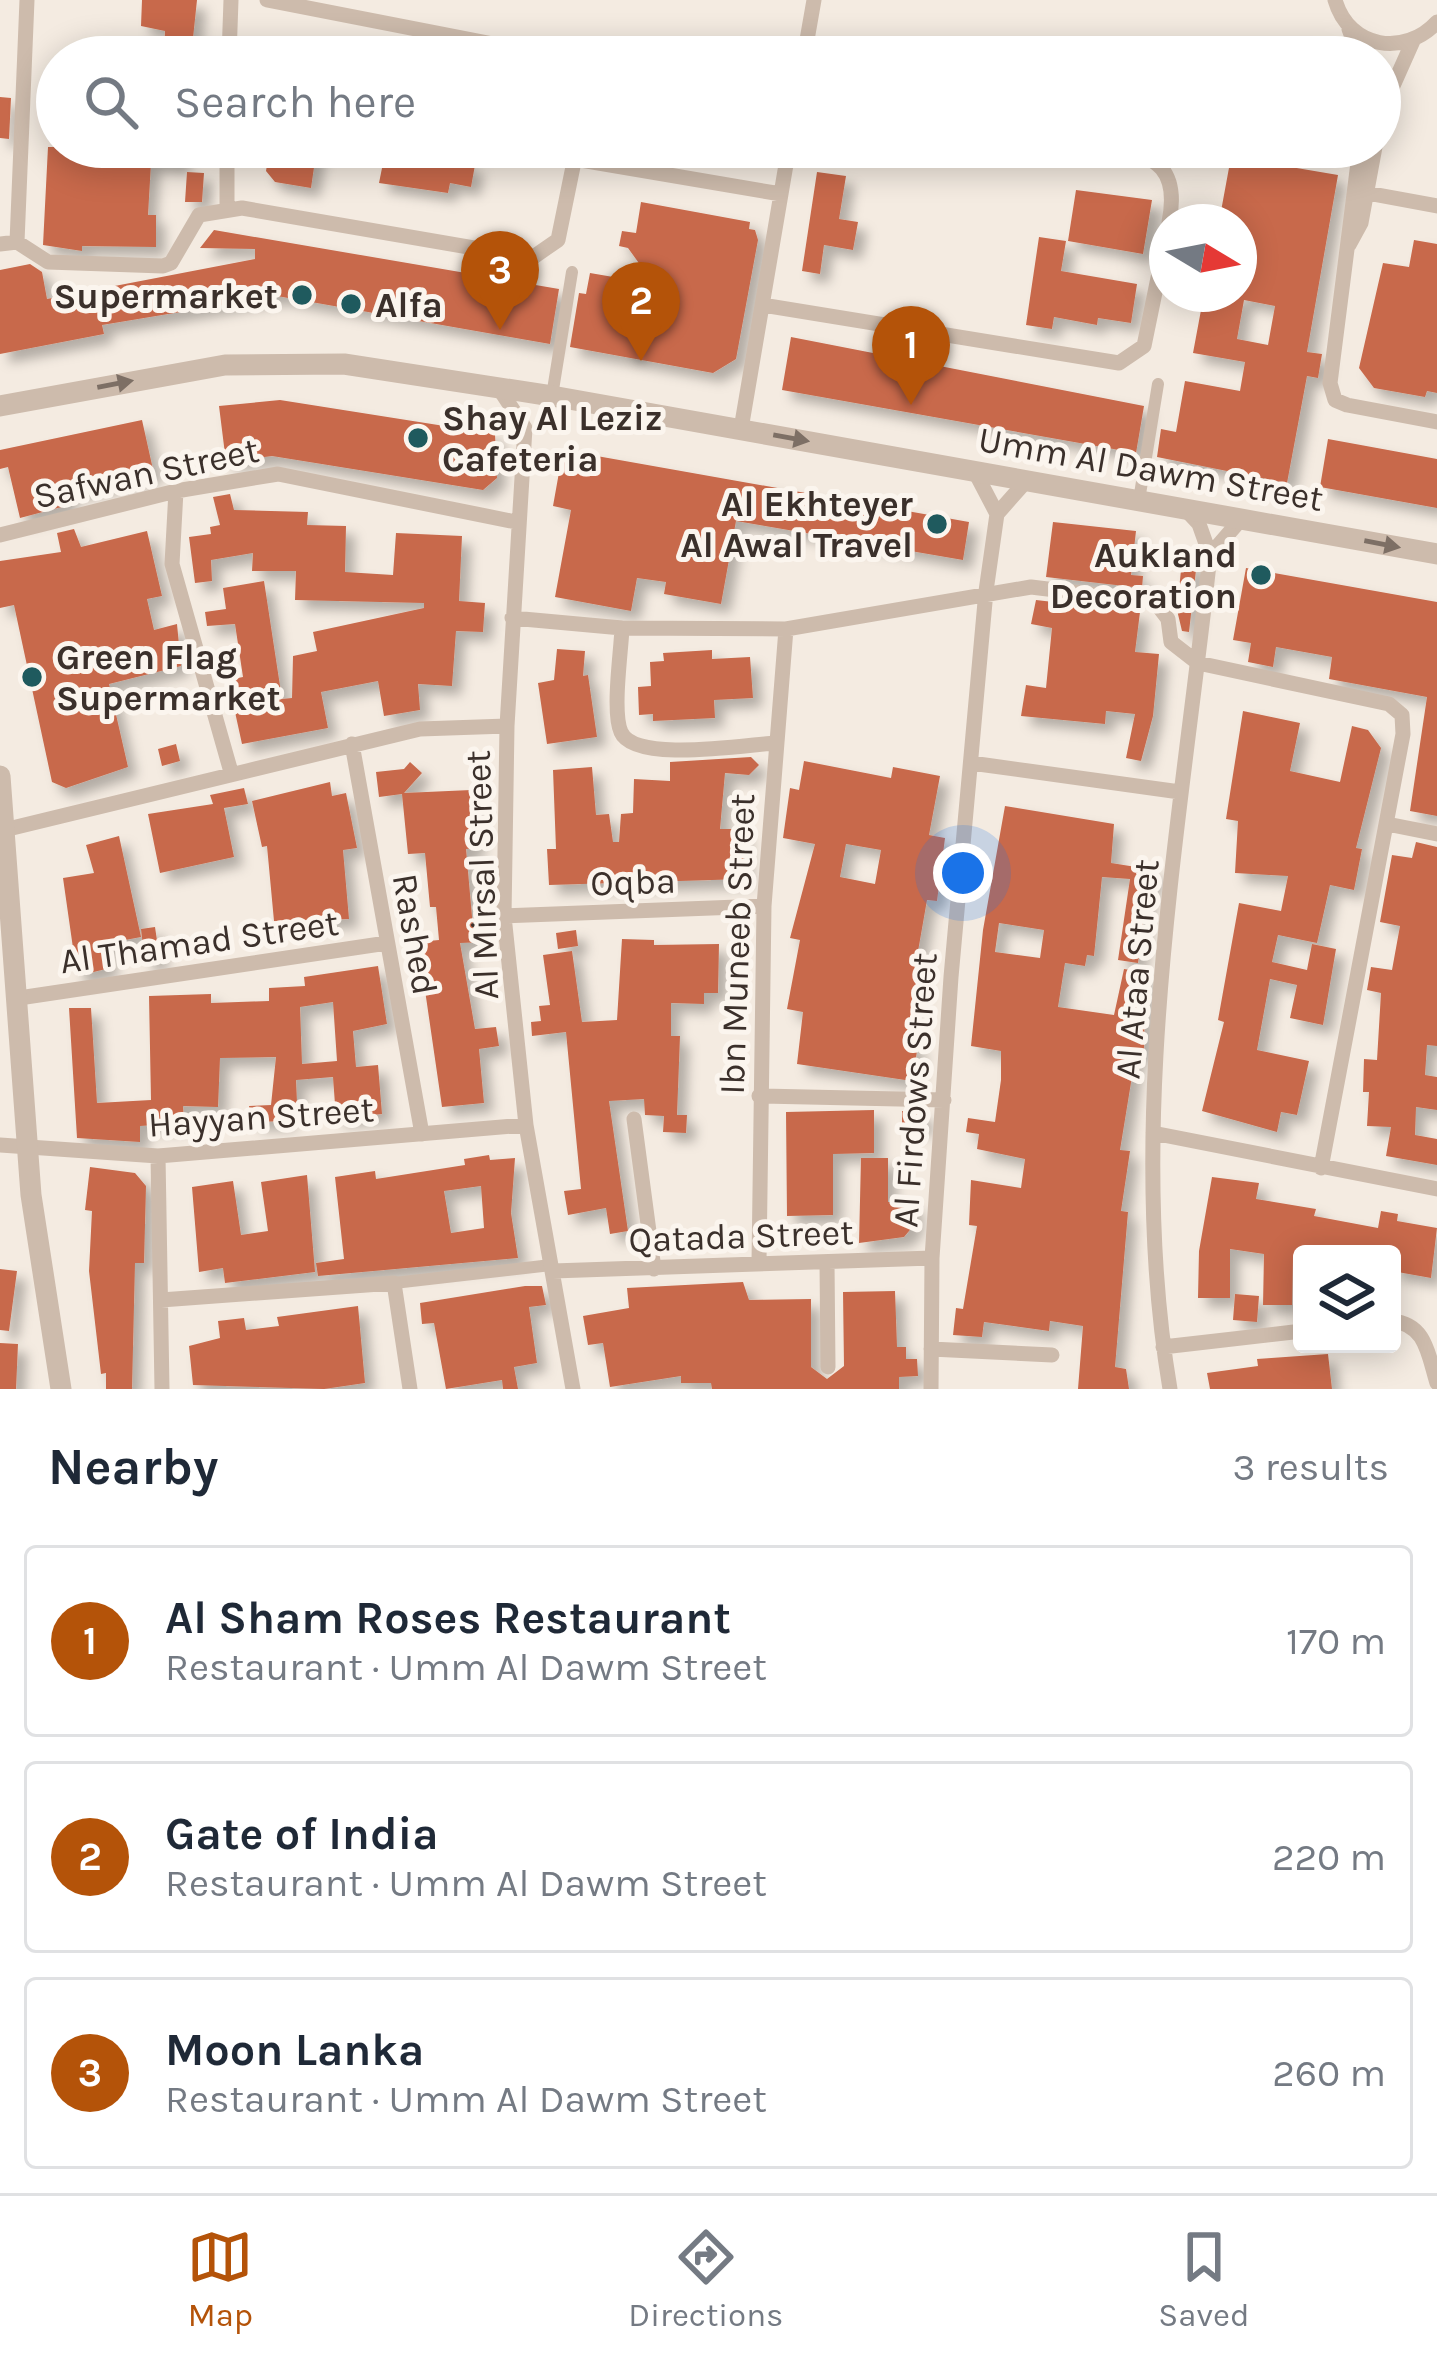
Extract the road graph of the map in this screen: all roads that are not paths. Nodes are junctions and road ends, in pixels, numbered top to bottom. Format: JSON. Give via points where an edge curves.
{"nodes":[{"id":1,"x":27,"y":0,"type":"edge"},
{"id":2,"x":230,"y":0,"type":"edge"},
{"id":3,"x":267,"y":0,"type":"edge"},
{"id":4,"x":814,"y":0,"type":"edge"},
{"id":5,"x":1322,"y":0,"type":"edge"},
{"id":6,"x":1341,"y":13,"type":"edge"},
{"id":7,"x":1436,"y":24,"type":"edge"},
{"id":8,"x":229,"y":36,"type":"edge"},
{"id":9,"x":451,"y":36,"type":"edge"},
{"id":10,"x":808,"y":36,"type":"edge"},
{"id":11,"x":1363,"y":36,"type":"edge"},
{"id":12,"x":1413,"y":41,"type":"junction"},
{"id":13,"x":1401,"y":43,"type":"edge"},
{"id":14,"x":1401,"y":68,"type":"edge"},
{"id":15,"x":226,"y":168,"type":"edge"},
{"id":16,"x":573,"y":168,"type":"edge"},
{"id":17,"x":651,"y":168,"type":"edge"},
{"id":18,"x":785,"y":168,"type":"edge"},
{"id":19,"x":1166,"y":168,"type":"edge"},
{"id":20,"x":1358,"y":168,"type":"edge"},
{"id":21,"x":1371,"y":168,"type":"edge"},
{"id":22,"x":1367,"y":193,"type":"junction"},
{"id":23,"x":781,"y":194,"type":"junction"},
{"id":24,"x":1171,"y":204,"type":"edge"},
{"id":25,"x":1437,"y":206,"type":"edge"},
{"id":26,"x":227,"y":208,"type":"junction"},
{"id":27,"x":8,"y":243,"type":"edge"},
{"id":28,"x":1349,"y":245,"type":"junction"},
{"id":29,"x":572,"y":272,"type":"dead end"},
{"id":30,"x":762,"y":305,"type":"junction"},
{"id":31,"x":1151,"y":312,"type":"edge"},
{"id":32,"x":1158,"y":384,"type":"dead end"},
{"id":33,"x":499,"y":387,"type":"junction"},
{"id":34,"x":552,"y":396,"type":"junction"},
{"id":35,"x":0,"y":406,"type":"edge"},
{"id":36,"x":1437,"y":422,"type":"edge"},
{"id":37,"x":525,"y":428,"type":"junction"},
{"id":38,"x":741,"y":429,"type":"junction"},
{"id":39,"x":974,"y":470,"type":"junction"},
{"id":40,"x":1028,"y":479,"type":"junction"},
{"id":41,"x":176,"y":490,"type":"junction"},
{"id":42,"x":1138,"y":500,"type":"junction"},
{"id":43,"x":1185,"y":508,"type":"junction"},
{"id":44,"x":997,"y":514,"type":"junction"},
{"id":45,"x":1241,"y":518,"type":"junction"},
{"id":46,"x":516,"y":522,"type":"junction"},
{"id":47,"x":0,"y":535,"type":"edge"},
{"id":48,"x":1437,"y":554,"type":"edge"},
{"id":49,"x":1210,"y":555,"type":"junction"},
{"id":50,"x":986,"y":591,"type":"junction"},
{"id":51,"x":512,"y":618,"type":"junction"},
{"id":52,"x":622,"y":628,"type":"junction"},
{"id":53,"x":786,"y":629,"type":"junction"},
{"id":54,"x":1198,"y":663,"type":"junction"},
{"id":55,"x":507,"y":726,"type":"junction"},
{"id":56,"x":775,"y":743,"type":"junction"},
{"id":57,"x":352,"y":744,"type":"junction"},
{"id":58,"x":971,"y":763,"type":"junction"},
{"id":59,"x":231,"y":772,"type":"junction"},
{"id":60,"x":0,"y":776,"type":"edge"},
{"id":61,"x":1180,"y":792,"type":"junction"},
{"id":62,"x":1387,"y":824,"type":"junction"},
{"id":63,"x":3,"y":830,"type":"edge"},
{"id":64,"x":1437,"y":834,"type":"edge"},
{"id":65,"x":764,"y":906,"type":"junction"},
{"id":66,"x":504,"y":916,"type":"junction"},
{"id":67,"x":387,"y":943,"type":"junction"},
{"id":68,"x":19,"y":998,"type":"junction"},
{"id":69,"x":759,"y":1096,"type":"junction"},
{"id":70,"x":944,"y":1100,"type":"junction"},
{"id":71,"x":634,"y":1119,"type":"dead end"},
{"id":72,"x":526,"y":1125,"type":"junction"},
{"id":73,"x":1153,"y":1133,"type":"junction"},
{"id":74,"x":422,"y":1134,"type":"junction"},
{"id":75,"x":0,"y":1145,"type":"edge"},
{"id":76,"x":28,"y":1149,"type":"junction"},
{"id":77,"x":158,"y":1156,"type":"junction"},
{"id":78,"x":1321,"y":1168,"type":"junction"},
{"id":79,"x":1437,"y":1189,"type":"edge"},
{"id":80,"x":932,"y":1258,"type":"junction"},
{"id":81,"x":760,"y":1262,"type":"junction"},
{"id":82,"x":827,"y":1262,"type":"junction"},
{"id":83,"x":552,"y":1268,"type":"junction"},
{"id":84,"x":654,"y":1269,"type":"junction"},
{"id":85,"x":394,"y":1283,"type":"junction"},
{"id":86,"x":161,"y":1300,"type":"junction"},
{"id":87,"x":1401,"y":1322,"type":"edge"},
{"id":88,"x":1293,"y":1332,"type":"edge"},
{"id":89,"x":1163,"y":1347,"type":"junction"},
{"id":90,"x":931,"y":1349,"type":"junction"},
{"id":91,"x":1052,"y":1355,"type":"dead end"},
{"id":92,"x":828,"y":1367,"type":"dead end"},
{"id":93,"x":1437,"y":1383,"type":"edge"},
{"id":94,"x":61,"y":1389,"type":"edge"},
{"id":95,"x":162,"y":1389,"type":"edge"},
{"id":96,"x":410,"y":1389,"type":"edge"},
{"id":97,"x":573,"y":1389,"type":"edge"},
{"id":98,"x":931,"y":1389,"type":"edge"},
{"id":99,"x":1170,"y":1389,"type":"edge"}],
"edges":[{"from":1,"to":27,"type":"street"},
{"from":2,"to":8,"type":"street"},
{"from":3,"to":9,"type":"street"},
{"from":4,"to":10,"type":"street"},
{"from":5,"to":6,"type":"street"},
{"from":6,"to":11,"type":"street"},
{"from":7,"to":12,"type":"street"},
{"from":12,"to":13,"type":"street"},
{"from":12,"to":14,"type":"street"},
{"from":15,"to":26,"type":"street"},
{"from":16,"to":26,"type":"street","via":[[558,240],[532,258]]},
{"from":17,"to":23,"type":"street"},
{"from":18,"to":23,"type":"street"},
{"from":19,"to":24,"type":"street"},
{"from":20,"to":28,"type":"street"},
{"from":21,"to":22,"type":"street"},
{"from":22,"to":25,"type":"street"},
{"from":22,"to":28,"type":"street"},
{"from":23,"to":30,"type":"street"},
{"from":26,"to":27,"type":"street","via":[[199,214],[164,266],[48,262]]},
{"from":28,"to":36,"type":"street","via":[[1330,367],[1335,400]]},
{"from":29,"to":34,"type":"street"},
{"from":30,"to":31,"type":"street","via":[[1119,363],[1144,346]]},
{"from":30,"to":38,"type":"street"},
{"from":32,"to":42,"type":"street"},
{"from":33,"to":34,"type":"street","name":"Umm Al Dawm Street"},
{"from":35,"to":33,"type":"street","name":"Umm Al Dawm Street","one_way":true,"via":[[266,362],[344,364]]},
{"from":33,"to":37,"type":"street"},
{"from":34,"to":37,"type":"street"},
{"from":34,"to":38,"type":"street","name":"Umm Al Dawm Street"},
{"from":37,"to":46,"type":"street","name":"Al Mirsal Street"},
{"from":38,"to":39,"type":"street","name":"Umm Al Dawm Street","one_way":true},
{"from":39,"to":40,"type":"street","name":"Umm Al Dawm Street"},
{"from":39,"to":44,"type":"street"},
{"from":40,"to":42,"type":"street","name":"Umm Al Dawm Street"},
{"from":40,"to":44,"type":"street"},
{"from":41,"to":46,"type":"street","name":"Safwan Street","via":[[254,475],[310,477]]},
{"from":41,"to":47,"type":"street","name":"Safwan Street"},
{"from":41,"to":59,"type":"street","via":[[172,564]]},
{"from":42,"to":43,"type":"street","name":"Umm Al Dawm Street"},
{"from":43,"to":45,"type":"street","name":"Umm Al Dawm Street"},
{"from":43,"to":49,"type":"street"},
{"from":44,"to":50,"type":"street","name":"Al Firdows Street"},
{"from":45,"to":48,"type":"street","name":"Umm Al Dawm Street","one_way":true},
{"from":45,"to":49,"type":"street"},
{"from":46,"to":51,"type":"street","name":"Al Mirsal Street"},
{"from":49,"to":54,"type":"street","name":"Al Ataa Street"},
{"from":50,"to":53,"type":"street"},
{"from":50,"to":54,"type":"street","via":[[1031,587],[1155,602],[1171,642]]},
{"from":50,"to":58,"type":"street","name":"Al Firdows Street"},
{"from":51,"to":52,"type":"street"},
{"from":51,"to":55,"type":"street","name":"Al Mirsal Street"},
{"from":52,"to":53,"type":"street"},
{"from":52,"to":56,"type":"street","via":[[619,728],[632,745]]},
{"from":53,"to":56,"type":"street","name":"Ibn Muneeb Street"},
{"from":54,"to":61,"type":"street","name":"Al Ataa Street"},
{"from":54,"to":62,"type":"street","via":[[1389,704],[1402,716],[1403,734]]},
{"from":55,"to":57,"type":"street","via":[[420,728]]},
{"from":55,"to":66,"type":"street","name":"Al Mirsal Street"},
{"from":56,"to":65,"type":"street","name":"Ibn Muneeb Street"},
{"from":57,"to":59,"type":"street"},
{"from":57,"to":67,"type":"street","name":"Rashed"},
{"from":58,"to":61,"type":"street"},
{"from":58,"to":70,"type":"street","name":"Al Firdows Street"},
{"from":59,"to":63,"type":"street"},
{"from":60,"to":63,"type":"street"},
{"from":61,"to":73,"type":"street","name":"Al Ataa Street"},
{"from":62,"to":64,"type":"street"},
{"from":62,"to":78,"type":"street"},
{"from":63,"to":68,"type":"street"},
{"from":65,"to":66,"type":"street","name":"Oqba"},
{"from":65,"to":69,"type":"street","name":"Ibn Muneeb Street"},
{"from":66,"to":72,"type":"street","name":"Al Mirsal Street"},
{"from":67,"to":68,"type":"street","name":"Al Thamad Street"},
{"from":67,"to":74,"type":"street","name":"Rashed"},
{"from":68,"to":76,"type":"street"},
{"from":69,"to":70,"type":"street"},
{"from":69,"to":81,"type":"street","name":"Ibn Muneeb Street"},
{"from":70,"to":80,"type":"street","name":"Al Firdows Street"},
{"from":71,"to":84,"type":"street"},
{"from":72,"to":74,"type":"street","name":"Hayyan Street"},
{"from":72,"to":83,"type":"street","name":"Al Mirsal Street"},
{"from":73,"to":78,"type":"street"},
{"from":73,"to":89,"type":"street","name":"Al Ataa Street"},
{"from":74,"to":77,"type":"street","name":"Hayyan Street"},
{"from":75,"to":76,"type":"street","name":"Hayyan Street"},
{"from":76,"to":77,"type":"street","name":"Hayyan Street"},
{"from":76,"to":94,"type":"street"},
{"from":77,"to":86,"type":"street"},
{"from":78,"to":79,"type":"street"},
{"from":80,"to":82,"type":"street","name":"Qatada Street"},
{"from":80,"to":90,"type":"street","name":"Al Firdows Street"},
{"from":81,"to":82,"type":"street","name":"Qatada Street"},
{"from":81,"to":84,"type":"street","name":"Qatada Street"},
{"from":82,"to":92,"type":"street"},
{"from":83,"to":84,"type":"street","name":"Qatada Street"},
{"from":83,"to":85,"type":"street"},
{"from":83,"to":97,"type":"street","name":"Al Mirsal Street"},
{"from":85,"to":86,"type":"street"},
{"from":85,"to":96,"type":"street"},
{"from":86,"to":95,"type":"street"},
{"from":87,"to":93,"type":"street","via":[[1422,1334]]},
{"from":88,"to":89,"type":"street"},
{"from":89,"to":99,"type":"street","name":"Al Ataa Street"},
{"from":90,"to":91,"type":"street"},
{"from":90,"to":98,"type":"street","name":"Al Firdows Street"}]}
